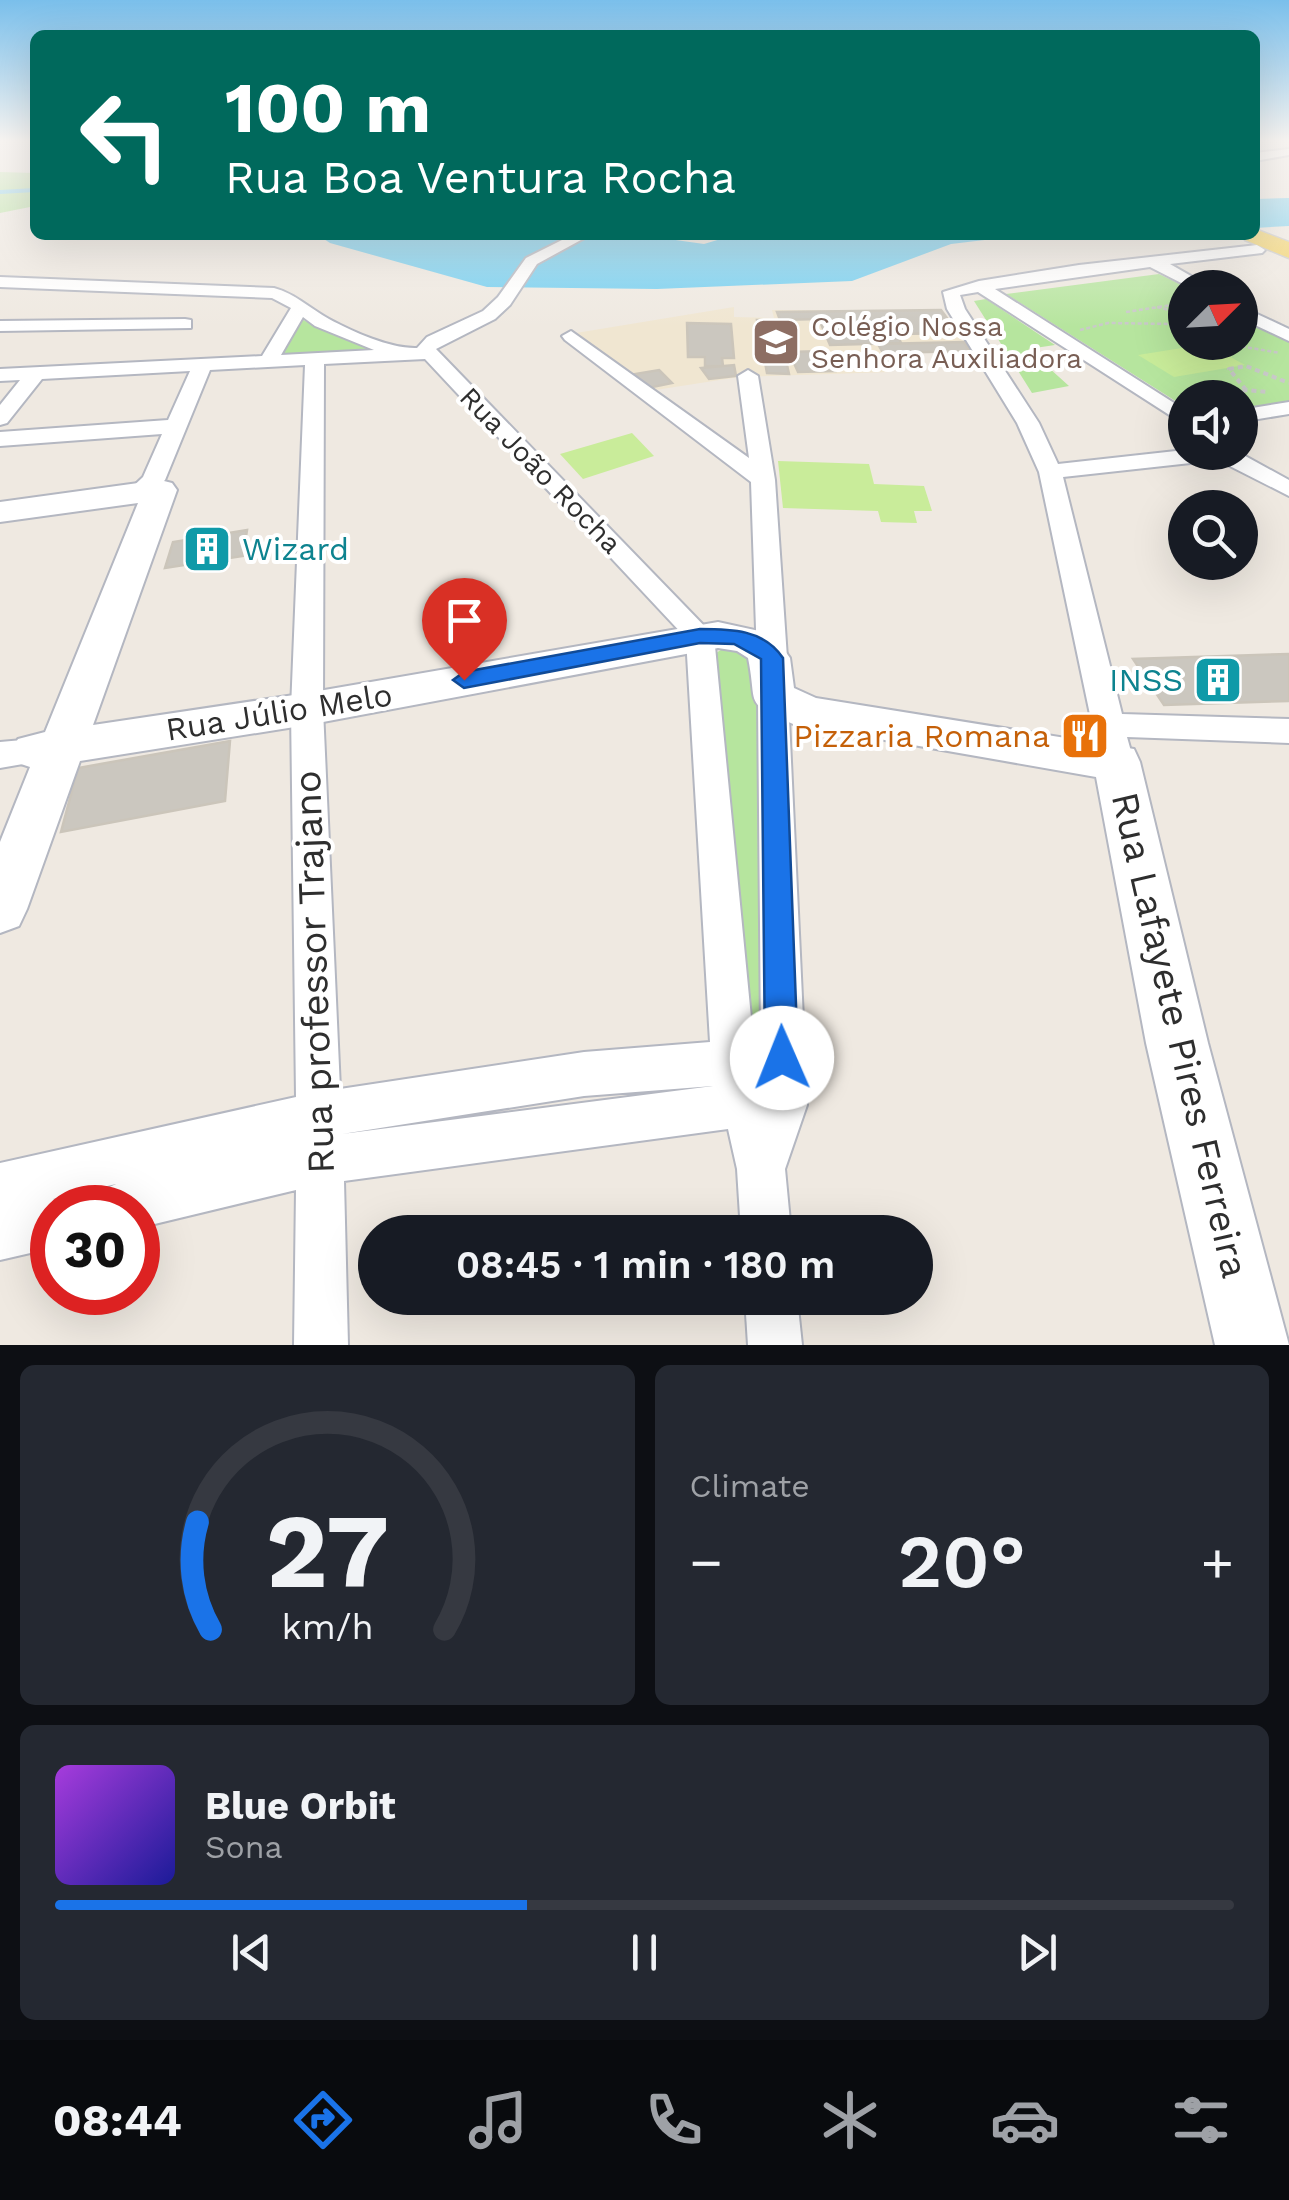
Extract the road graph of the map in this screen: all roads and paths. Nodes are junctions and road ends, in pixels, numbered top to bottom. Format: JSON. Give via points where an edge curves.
{"nodes":[{"id":1,"x":573,"y":240,"type":"edge"},
{"id":2,"x":1271,"y":246,"type":"edge"},
{"id":3,"x":1150,"y":264,"type":"junction"},
{"id":4,"x":1168,"y":272,"type":"edge"},
{"id":5,"x":1168,"y":274,"type":"edge"},
{"id":6,"x":0,"y":282,"type":"edge"},
{"id":7,"x":215,"y":290,"type":"junction"},
{"id":8,"x":967,"y":290,"type":"junction"},
{"id":9,"x":1168,"y":305,"type":"edge"},
{"id":10,"x":1154,"y":306,"type":"junction"},
{"id":11,"x":300,"y":308,"type":"junction"},
{"id":12,"x":1168,"y":311,"type":"edge"},
{"id":13,"x":1126,"y":312,"type":"dead end"},
{"id":14,"x":1258,"y":317,"type":"edge"},
{"id":15,"x":1168,"y":324,"type":"edge"},
{"id":16,"x":0,"y":326,"type":"edge"},
{"id":17,"x":1289,"y":332,"type":"edge"},
{"id":18,"x":570,"y":336,"type":"dead end"},
{"id":19,"x":1090,"y":340,"type":"dead end"},
{"id":20,"x":168,"y":346,"type":"junction"},
{"id":21,"x":1258,"y":349,"type":"edge"},
{"id":22,"x":429,"y":352,"type":"junction"},
{"id":23,"x":1280,"y":353,"type":"junction"},
{"id":24,"x":399,"y":354,"type":"junction"},
{"id":25,"x":1260,"y":354,"type":"dead end"},
{"id":26,"x":1289,"y":354,"type":"edge"},
{"id":27,"x":315,"y":359,"type":"junction"},
{"id":28,"x":268,"y":360,"type":"junction"},
{"id":29,"x":202,"y":365,"type":"junction"},
{"id":30,"x":36,"y":373,"type":"junction"},
{"id":31,"x":0,"y":375,"type":"edge"},
{"id":32,"x":748,"y":376,"type":"dead end"},
{"id":33,"x":1238,"y":380,"type":"edge"},
{"id":34,"x":1289,"y":383,"type":"edge"},
{"id":35,"x":1168,"y":409,"type":"edge"},
{"id":36,"x":1286,"y":410,"type":"edge"},
{"id":37,"x":1258,"y":414,"type":"edge"},
{"id":38,"x":0,"y":419,"type":"edge"},
{"id":39,"x":178,"y":426,"type":"junction"},
{"id":40,"x":0,"y":440,"type":"edge"},
{"id":41,"x":1168,"y":459,"type":"edge"},
{"id":42,"x":1253,"y":470,"type":"edge"},
{"id":43,"x":1050,"y":472,"type":"junction"},
{"id":44,"x":763,"y":480,"type":"junction"},
{"id":45,"x":1289,"y":489,"type":"edge"},
{"id":46,"x":148,"y":494,"type":"junction"},
{"id":47,"x":0,"y":512,"type":"edge"},
{"id":48,"x":0,"y":521,"type":"edge"},
{"id":49,"x":700,"y":636,"type":"junction"},
{"id":50,"x":772,"y":677,"type":"junction"},
{"id":51,"x":307,"y":709,"type":"junction"},
{"id":52,"x":1289,"y":730,"type":"edge"},
{"id":53,"x":1113,"y":744,"type":"junction"},
{"id":54,"x":33,"y":751,"type":"edge"},
{"id":55,"x":0,"y":833,"type":"edge"},
{"id":56,"x":0,"y":909,"type":"edge"},
{"id":57,"x":753,"y":1090,"type":"junction"},
{"id":58,"x":318,"y":1115,"type":"junction"},
{"id":59,"x":320,"y":1161,"type":"junction"},
{"id":60,"x":0,"y":1187,"type":"edge"},
{"id":61,"x":160,"y":1198,"type":"edge"},
{"id":62,"x":765,"y":1215,"type":"edge"},
{"id":63,"x":30,"y":1227,"type":"edge"},
{"id":64,"x":0,"y":1234,"type":"edge"},
{"id":65,"x":772,"y":1315,"type":"edge"},
{"id":66,"x":321,"y":1345,"type":"edge"},
{"id":67,"x":775,"y":1345,"type":"edge"},
{"id":68,"x":1253,"y":1345,"type":"edge"}],
"edges":[{"from":1,"to":22,"type":"street","via":[[531,261],[504,301],[428,344]]},
{"from":2,"to":3,"type":"street"},
{"from":3,"to":4,"type":"street"},
{"from":3,"to":5,"type":"street"},
{"from":3,"to":8,"type":"street"},
{"from":6,"to":7,"type":"street"},
{"from":7,"to":11,"type":"street","via":[[282,295]]},
{"from":7,"to":20,"type":"street"},
{"from":8,"to":35,"type":"street"},
{"from":8,"to":43,"type":"street","via":[[956,309]]},
{"from":9,"to":10,"type":"path"},
{"from":10,"to":12,"type":"path"},
{"from":10,"to":13,"type":"path"},
{"from":11,"to":24,"type":"street"},
{"from":11,"to":28,"type":"street"},
{"from":14,"to":17,"type":"street"},
{"from":15,"to":19,"type":"path","via":[[1108,323],[1077,331]]},
{"from":16,"to":20,"type":"street"},
{"from":18,"to":44,"type":"street"},
{"from":20,"to":29,"type":"street"},
{"from":20,"to":30,"type":"street"},
{"from":21,"to":23,"type":"path"},
{"from":22,"to":24,"type":"street"},
{"from":22,"to":49,"type":"street","name":"Rua João Rocha"},
{"from":23,"to":25,"type":"path"},
{"from":23,"to":26,"type":"path"},
{"from":24,"to":27,"type":"street"},
{"from":27,"to":28,"type":"street"},
{"from":27,"to":51,"type":"street","name":"Rua professor Trajano"},
{"from":28,"to":29,"type":"street"},
{"from":29,"to":39,"type":"street"},
{"from":30,"to":31,"type":"street"},
{"from":30,"to":38,"type":"street"},
{"from":32,"to":44,"type":"street"},
{"from":33,"to":34,"type":"path","via":[[1229,369],[1246,366]]},
{"from":36,"to":37,"type":"street"},
{"from":39,"to":40,"type":"street"},
{"from":39,"to":46,"type":"street"},
{"from":41,"to":43,"type":"street"},
{"from":42,"to":45,"type":"street"},
{"from":43,"to":53,"type":"street"},
{"from":44,"to":50,"type":"street"},
{"from":46,"to":47,"type":"street"},
{"from":46,"to":48,"type":"street"},
{"from":46,"to":54,"type":"street"},
{"from":49,"to":50,"type":"street","name":"Rua Júlio Melo","via":[[737,637],[765,649]]},
{"from":49,"to":51,"type":"street","name":"Rua Júlio Melo"},
{"from":49,"to":57,"type":"street"},
{"from":50,"to":53,"type":"street","name":"Rua Júlio Melo","via":[[809,713]]},
{"from":50,"to":57,"type":"street","via":[[782,1058]]},
{"from":51,"to":54,"type":"street","name":"Rua Júlio Melo"},
{"from":51,"to":58,"type":"street","name":"Rua professor Trajano"},
{"from":52,"to":53,"type":"street"},
{"from":53,"to":68,"type":"street","name":"Rua Lafayete Pires Ferreira","via":[[1177,1043]]},
{"from":54,"to":55,"type":"street"},
{"from":54,"to":56,"type":"street"},
{"from":57,"to":58,"type":"street","via":[[584,1074]]},
{"from":57,"to":59,"type":"street"},
{"from":57,"to":62,"type":"street"},
{"from":58,"to":59,"type":"street","name":"Rua professor Trajano"},
{"from":58,"to":60,"type":"street"},
{"from":59,"to":61,"type":"street"},
{"from":59,"to":66,"type":"street","name":"Rua professor Trajano"},
{"from":63,"to":64,"type":"street"},
{"from":65,"to":67,"type":"street"}]}
